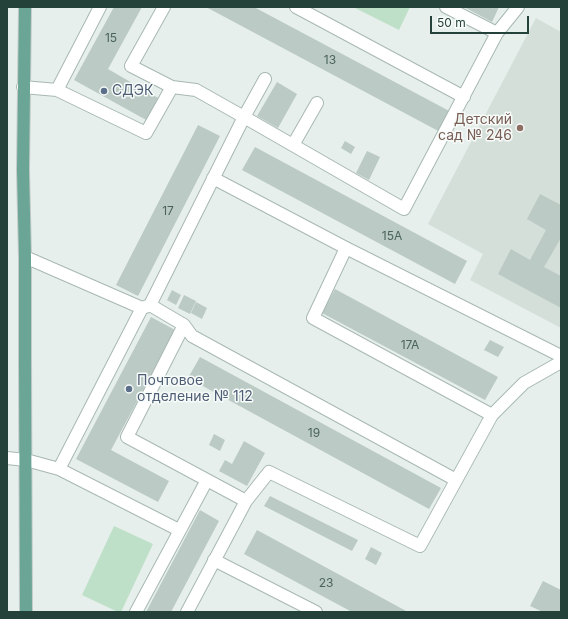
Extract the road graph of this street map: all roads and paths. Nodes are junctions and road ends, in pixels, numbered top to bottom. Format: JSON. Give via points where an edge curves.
{"nodes":[{"id":1,"x":25,"y":7,"type":"edge"},
{"id":2,"x":100,"y":7,"type":"edge"},
{"id":3,"x":164,"y":7,"type":"edge"},
{"id":4,"x":296,"y":7,"type":"edge"},
{"id":5,"x":446,"y":7,"type":"edge"},
{"id":6,"x":518,"y":7,"type":"edge"},
{"id":7,"x":497,"y":33,"type":"junction"},
{"id":8,"x":265,"y":79,"type":"dead end"},
{"id":9,"x":23,"y":87,"type":"junction"},
{"id":10,"x":172,"y":87,"type":"junction"},
{"id":11,"x":57,"y":90,"type":"junction"},
{"id":12,"x":464,"y":97,"type":"junction"},
{"id":13,"x":317,"y":103,"type":"dead end"},
{"id":14,"x":244,"y":117,"type":"junction"},
{"id":15,"x":293,"y":145,"type":"junction"},
{"id":16,"x":213,"y":178,"type":"junction"},
{"id":17,"x":346,"y":248,"type":"junction"},
{"id":18,"x":26,"y":257,"type":"junction"},
{"id":19,"x":146,"y":307,"type":"junction"},
{"id":20,"x":184,"y":325,"type":"junction"},
{"id":21,"x":561,"y":356,"type":"edge"},
{"id":22,"x":561,"y":362,"type":"edge"},
{"id":23,"x":492,"y":415,"type":"junction"},
{"id":24,"x":7,"y":458,"type":"edge"},
{"id":25,"x":26,"y":460,"type":"junction"},
{"id":26,"x":59,"y":469,"type":"junction"},
{"id":27,"x":207,"y":480,"type":"junction"},
{"id":28,"x":456,"y":480,"type":"junction"},
{"id":29,"x":246,"y":501,"type":"junction"},
{"id":30,"x":179,"y":530,"type":"junction"},
{"id":31,"x":214,"y":560,"type":"junction"},
{"id":32,"x":26,"y":612,"type":"edge"},
{"id":33,"x":136,"y":612,"type":"edge"},
{"id":34,"x":187,"y":612,"type":"edge"},
{"id":35,"x":316,"y":612,"type":"edge"}],
"edges":[{"from":1,"to":9,"type":"main road"},
{"from":2,"to":11,"type":"lane"},
{"from":3,"to":10,"type":"lane","via":[[131,66]]},
{"from":4,"to":12,"type":"lane"},
{"from":5,"to":7,"type":"lane"},
{"from":6,"to":7,"type":"lane"},
{"from":7,"to":12,"type":"lane"},
{"from":8,"to":14,"type":"lane"},
{"from":9,"to":11,"type":"lane"},
{"from":9,"to":18,"type":"main road"},
{"from":10,"to":11,"type":"lane","via":[[146,133]]},
{"from":10,"to":14,"type":"lane","via":[[196,90]]},
{"from":12,"to":15,"type":"lane","via":[[404,209]]},
{"from":13,"to":15,"type":"lane"},
{"from":14,"to":15,"type":"lane"},
{"from":14,"to":16,"type":"lane"},
{"from":16,"to":17,"type":"lane"},
{"from":16,"to":19,"type":"lane"},
{"from":17,"to":21,"type":"lane"},
{"from":17,"to":23,"type":"lane","via":[[313,318]]},
{"from":18,"to":19,"type":"lane"},
{"from":18,"to":25,"type":"main road"},
{"from":19,"to":20,"type":"lane"},
{"from":19,"to":26,"type":"lane"},
{"from":20,"to":27,"type":"lane","via":[[127,437]]},
{"from":20,"to":28,"type":"lane","via":[[192,336]]},
{"from":22,"to":23,"type":"lane","via":[[524,383]]},
{"from":23,"to":28,"type":"lane"},
{"from":24,"to":25,"type":"lane"},
{"from":25,"to":26,"type":"lane"},
{"from":25,"to":32,"type":"main road"},
{"from":26,"to":30,"type":"lane"},
{"from":27,"to":29,"type":"lane"},
{"from":27,"to":30,"type":"lane"},
{"from":28,"to":29,"type":"lane","via":[[420,546],[269,472]]},
{"from":29,"to":31,"type":"lane"},
{"from":30,"to":33,"type":"lane"},
{"from":31,"to":34,"type":"lane"},
{"from":31,"to":35,"type":"lane"}]}
